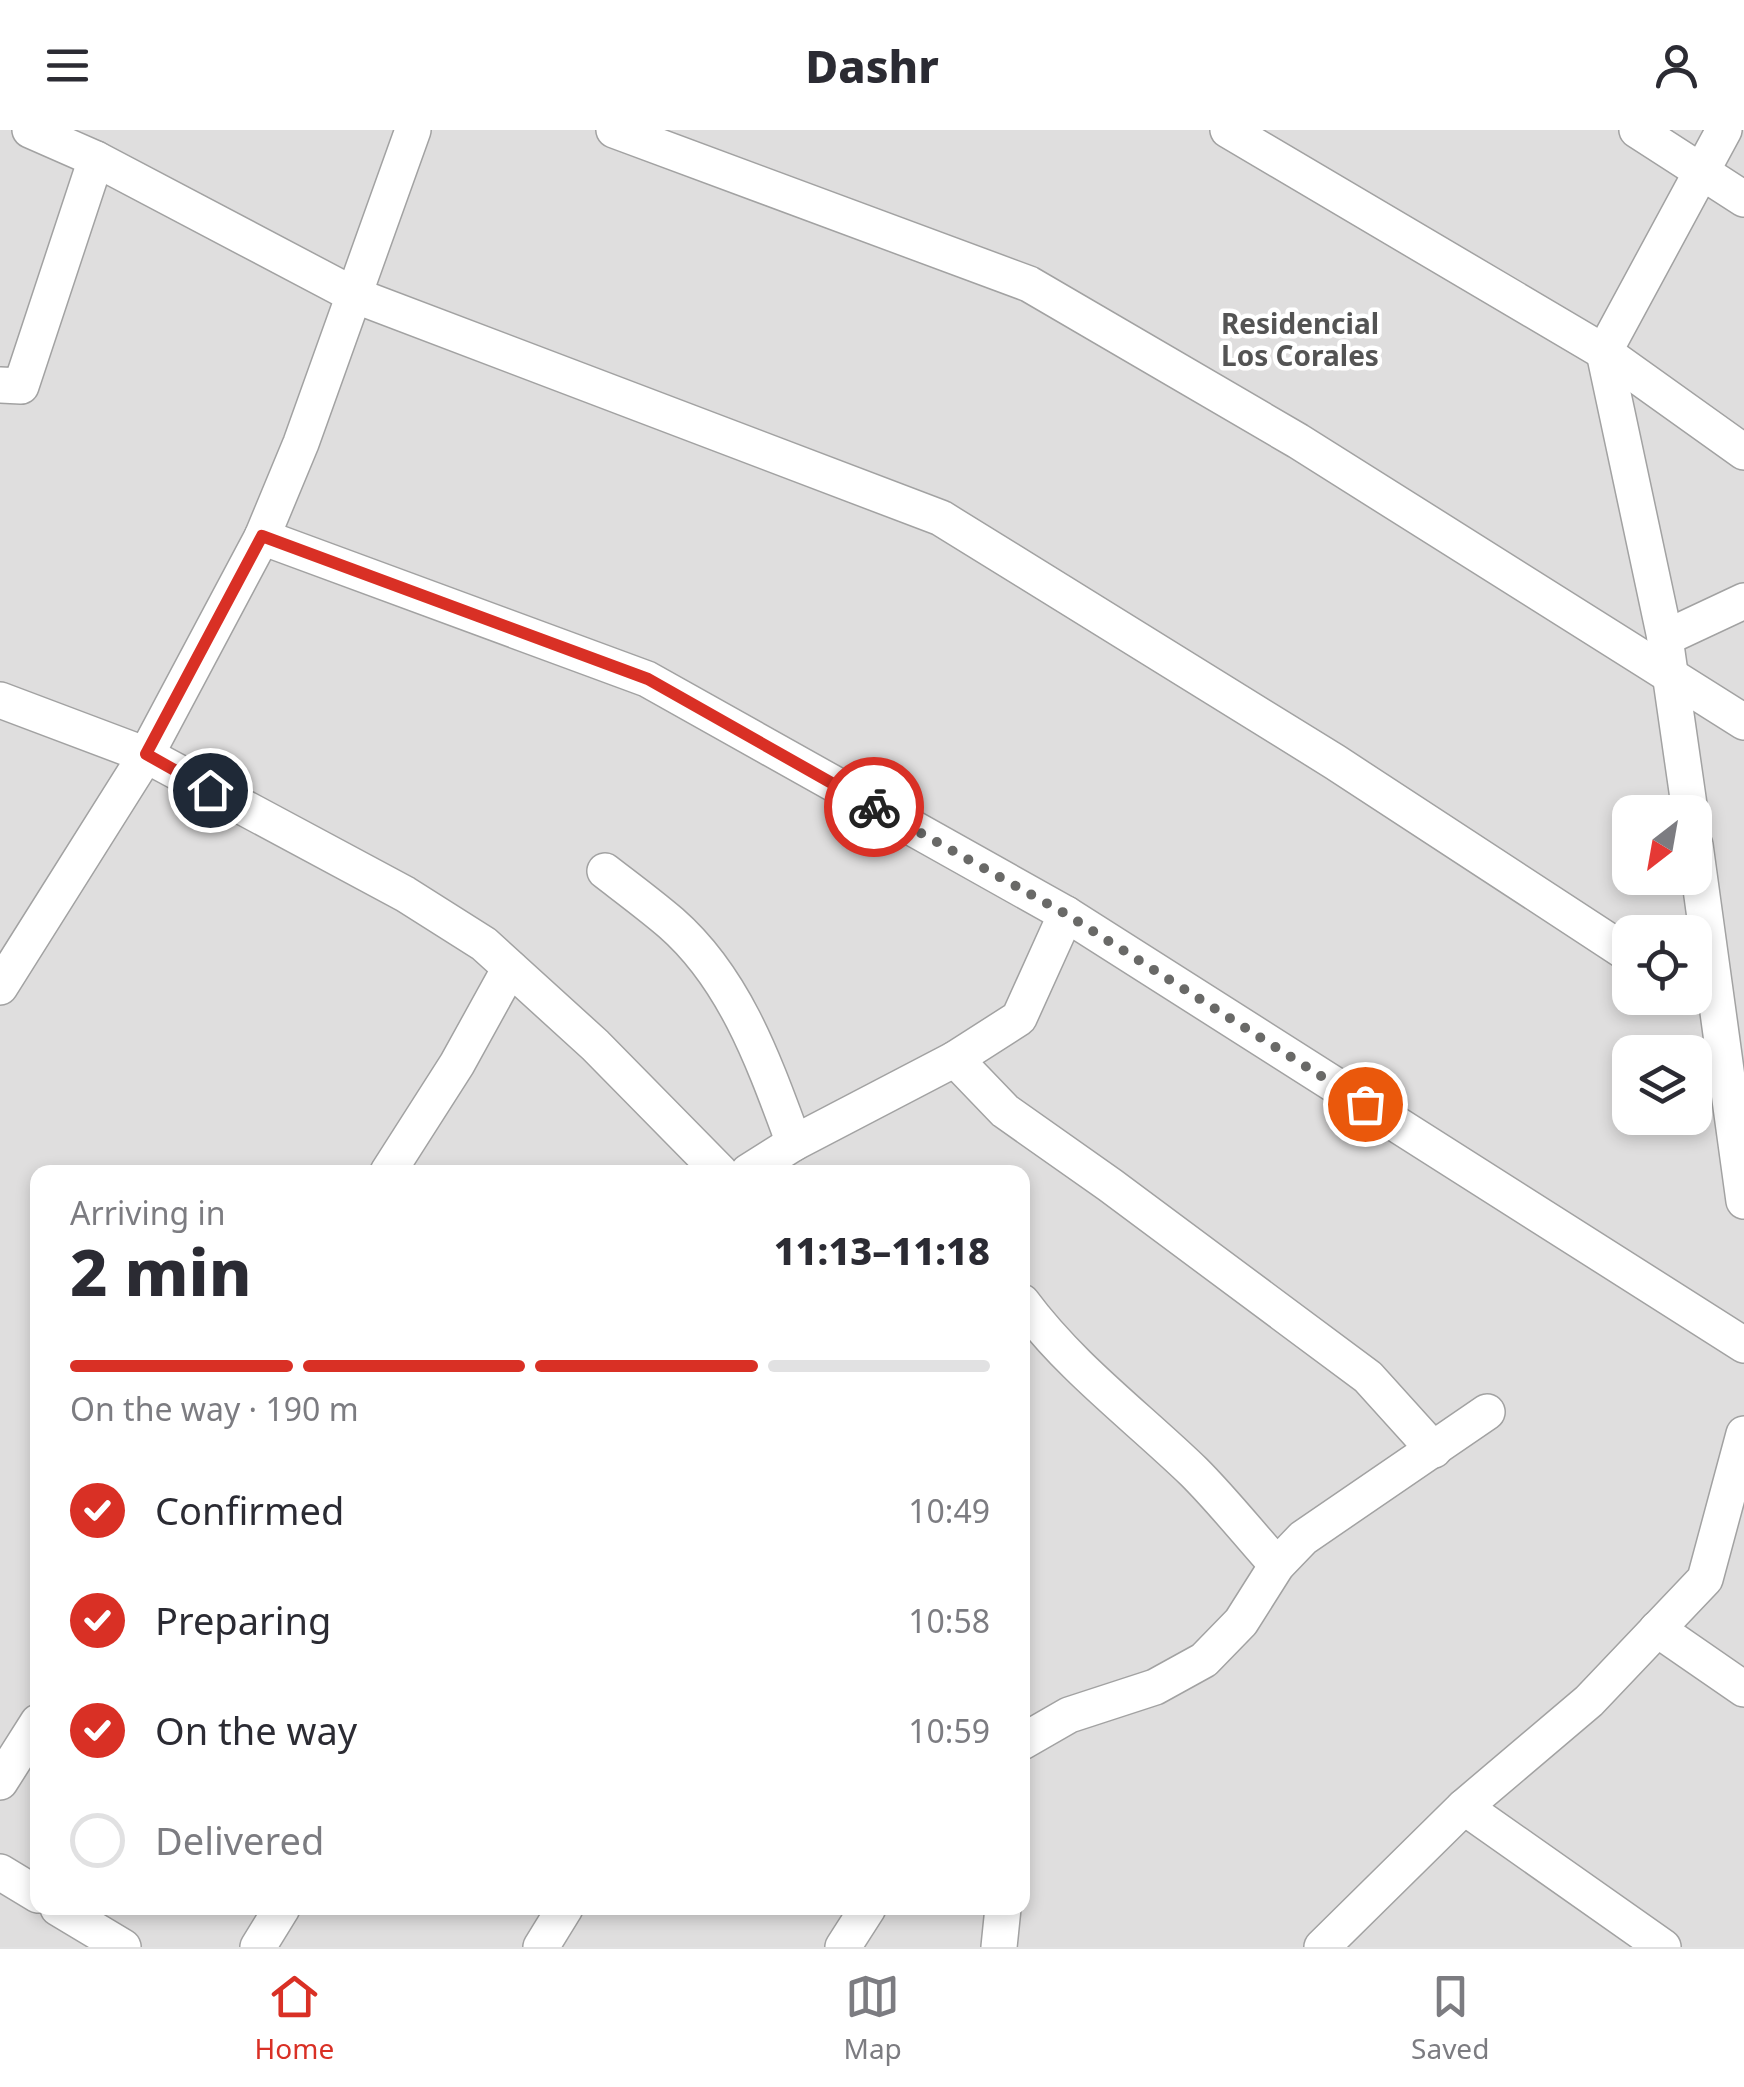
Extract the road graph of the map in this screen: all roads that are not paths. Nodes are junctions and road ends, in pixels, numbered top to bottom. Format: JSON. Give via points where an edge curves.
{"nodes":[{"id":1,"x":30,"y":130,"type":"edge"},
{"id":2,"x":413,"y":130,"type":"edge"},
{"id":3,"x":614,"y":130,"type":"edge"},
{"id":4,"x":1228,"y":130,"type":"edge"},
{"id":5,"x":1637,"y":130,"type":"edge"},
{"id":6,"x":1724,"y":130,"type":"edge"},
{"id":7,"x":96,"y":159,"type":"junction"},
{"id":8,"x":1701,"y":172,"type":"junction"},
{"id":9,"x":1744,"y":199,"type":"edge"},
{"id":10,"x":354,"y":296,"type":"junction"},
{"id":11,"x":1604,"y":352,"type":"junction"},
{"id":12,"x":0,"y":385,"type":"edge"},
{"id":13,"x":1744,"y":452,"type":"edge"},
{"id":14,"x":262,"y":536,"type":"junction"},
{"id":15,"x":1744,"y":602,"type":"edge"},
{"id":16,"x":1664,"y":638,"type":"junction"},
{"id":17,"x":1670,"y":675,"type":"junction"},
{"id":18,"x":0,"y":700,"type":"edge"},
{"id":19,"x":1744,"y":722,"type":"edge"},
{"id":20,"x":146,"y":754,"type":"junction"},
{"id":21,"x":1688,"y":795,"type":"edge"},
{"id":22,"x":604,"y":871,"type":"dead end"},
{"id":23,"x":1702,"y":895,"type":"edge"},
{"id":24,"x":1066,"y":914,"type":"junction"},
{"id":25,"x":1612,"y":943,"type":"edge"},
{"id":26,"x":10,"y":946,"type":"edge"},
{"id":27,"x":510,"y":968,"type":"junction"},
{"id":28,"x":0,"y":987,"type":"edge"},
{"id":29,"x":1720,"y":1013,"type":"edge"},
{"id":30,"x":955,"y":1058,"type":"junction"},
{"id":31,"x":794,"y":1144,"type":"junction"},
{"id":32,"x":392,"y":1165,"type":"edge"},
{"id":33,"x":713,"y":1165,"type":"edge"},
{"id":34,"x":760,"y":1165,"type":"edge"},
{"id":35,"x":1744,"y":1200,"type":"edge"},
{"id":36,"x":1030,"y":1313,"type":"edge"},
{"id":37,"x":1744,"y":1345,"type":"edge"},
{"id":38,"x":1487,"y":1412,"type":"dead end"},
{"id":39,"x":1744,"y":1434,"type":"edge"},
{"id":40,"x":1434,"y":1450,"type":"junction"},
{"id":41,"x":1277,"y":1565,"type":"junction"},
{"id":42,"x":1657,"y":1629,"type":"junction"},
{"id":43,"x":1744,"y":1689,"type":"edge"},
{"id":44,"x":30,"y":1735,"type":"edge"},
{"id":45,"x":1030,"y":1737,"type":"edge"},
{"id":46,"x":0,"y":1782,"type":"edge"},
{"id":47,"x":1464,"y":1806,"type":"junction"},
{"id":48,"x":0,"y":1872,"type":"edge"},
{"id":49,"x":30,"y":1890,"type":"edge"},
{"id":50,"x":69,"y":1915,"type":"edge"},
{"id":51,"x":278,"y":1915,"type":"edge"},
{"id":52,"x":562,"y":1915,"type":"edge"},
{"id":53,"x":864,"y":1915,"type":"edge"},
{"id":54,"x":1002,"y":1915,"type":"edge"},
{"id":55,"x":122,"y":1947,"type":"edge"},
{"id":56,"x":258,"y":1947,"type":"edge"},
{"id":57,"x":541,"y":1947,"type":"edge"},
{"id":58,"x":843,"y":1947,"type":"edge"},
{"id":59,"x":999,"y":1947,"type":"edge"},
{"id":60,"x":1322,"y":1947,"type":"edge"},
{"id":61,"x":1663,"y":1947,"type":"edge"}],
"edges":[{"from":1,"to":7,"type":"street"},
{"from":2,"to":10,"type":"street"},
{"from":3,"to":17,"type":"street","via":[[1029,284],[1298,441]]},
{"from":4,"to":11,"type":"street"},
{"from":5,"to":8,"type":"street"},
{"from":6,"to":8,"type":"street"},
{"from":7,"to":10,"type":"street"},
{"from":7,"to":12,"type":"street","via":[[21,386]]},
{"from":8,"to":9,"type":"street"},
{"from":8,"to":11,"type":"street"},
{"from":10,"to":14,"type":"street"},
{"from":10,"to":25,"type":"street","via":[[942,518]]},
{"from":11,"to":13,"type":"street"},
{"from":11,"to":16,"type":"street"},
{"from":14,"to":20,"type":"street"},
{"from":14,"to":24,"type":"street","via":[[648,679]]},
{"from":15,"to":16,"type":"street"},
{"from":16,"to":17,"type":"street"},
{"from":17,"to":19,"type":"street"},
{"from":17,"to":21,"type":"street"},
{"from":18,"to":20,"type":"street"},
{"from":20,"to":26,"type":"street"},
{"from":20,"to":27,"type":"street","via":[[405,894]]},
{"from":22,"to":31,"type":"street","via":[[674,926],[724,984],[761,1055]]},
{"from":23,"to":29,"type":"street"},
{"from":24,"to":30,"type":"street","via":[[1019,1018]]},
{"from":24,"to":37,"type":"street"},
{"from":26,"to":28,"type":"street"},
{"from":27,"to":32,"type":"street"},
{"from":27,"to":33,"type":"street"},
{"from":29,"to":35,"type":"street"},
{"from":30,"to":31,"type":"street"},
{"from":30,"to":40,"type":"street","via":[[1005,1111],[1368,1378]]},
{"from":31,"to":34,"type":"street"},
{"from":36,"to":41,"type":"street","via":[[1195,1473]]},
{"from":38,"to":40,"type":"street"},
{"from":39,"to":42,"type":"street","via":[[1705,1579]]},
{"from":40,"to":41,"type":"street","via":[[1303,1538]]},
{"from":41,"to":45,"type":"street","via":[[1241,1622],[1204,1660],[1155,1687],[1068,1714]]},
{"from":42,"to":43,"type":"street"},
{"from":42,"to":47,"type":"street","via":[[1589,1701]]},
{"from":44,"to":46,"type":"street"},
{"from":47,"to":60,"type":"street"},
{"from":47,"to":61,"type":"street"},
{"from":48,"to":49,"type":"street"},
{"from":50,"to":55,"type":"street"},
{"from":51,"to":56,"type":"street"},
{"from":52,"to":57,"type":"street"},
{"from":53,"to":58,"type":"street"},
{"from":54,"to":59,"type":"street"}]}
